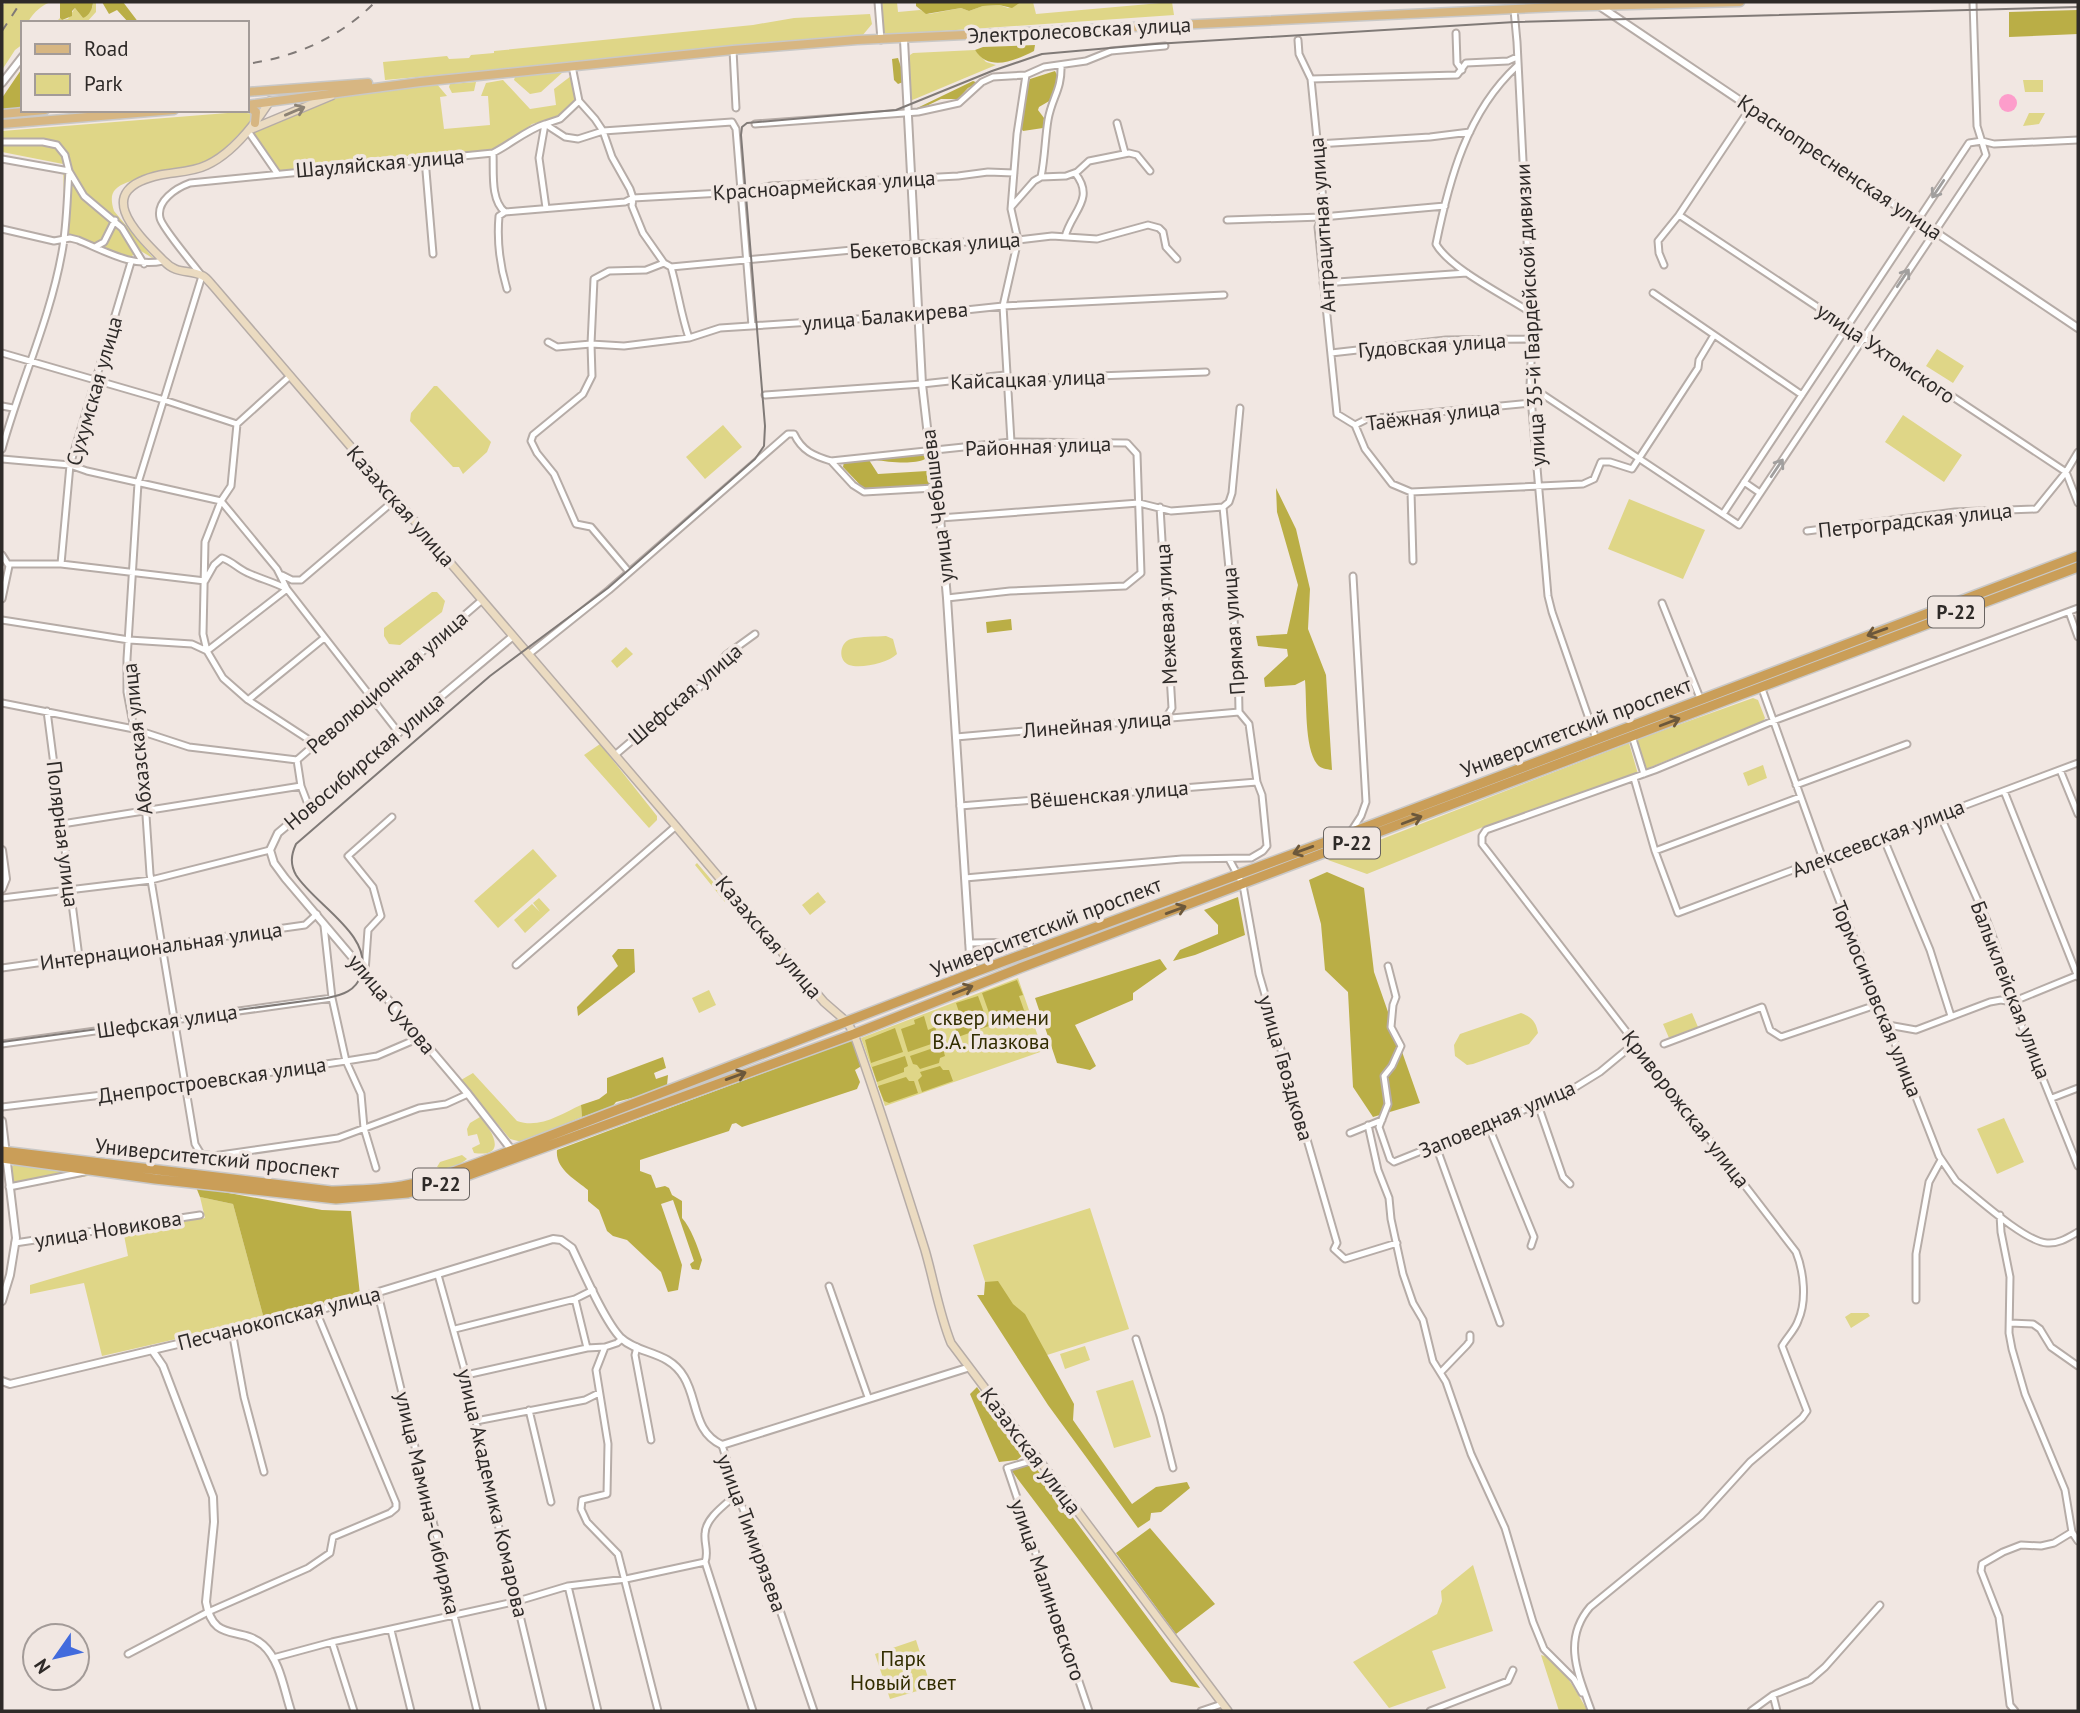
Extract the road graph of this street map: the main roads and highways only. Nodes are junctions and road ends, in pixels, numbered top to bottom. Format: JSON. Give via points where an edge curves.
{"nodes":[{"id":1,"x":1740,"y":2,"type":"edge"},
{"id":2,"x":1561,"y":4,"type":"edge"},
{"id":3,"x":420,"y":82,"type":"junction"},
{"id":4,"x":270,"y":90,"type":"junction"},
{"id":5,"x":341,"y":91,"type":"junction"},
{"id":6,"x":248,"y":92,"type":"edge"},
{"id":7,"x":271,"y":101,"type":"junction"},
{"id":8,"x":248,"y":105,"type":"edge"},
{"id":9,"x":248,"y":106,"type":"edge"},
{"id":10,"x":24,"y":112,"type":"edge"},
{"id":11,"x":149,"y":112,"type":"edge"},
{"id":12,"x":2,"y":114,"type":"edge"},
{"id":13,"x":255,"y":123,"type":"junction"},
{"id":14,"x":2,"y":124,"type":"edge"},
{"id":15,"x":248,"y":131,"type":"junction"},
{"id":16,"x":2078,"y":556,"type":"edge"},
{"id":17,"x":2078,"y":567,"type":"edge"},
{"id":18,"x":1116,"y":920,"type":"junction"},
{"id":19,"x":1121,"y":930,"type":"junction"},
{"id":20,"x":847,"y":1022,"type":"junction"},
{"id":21,"x":854,"y":1034,"type":"junction"},
{"id":22,"x":514,"y":1154,"type":"junction"},
{"id":23,"x":4,"y":1155,"type":"edge"},
{"id":24,"x":1225,"y":1708,"type":"edge"}],
"edges":[{"from":1,"to":2,"type":"main road","name":"Электролесовская улица"},
{"from":2,"to":3,"type":"main road","name":"Электролесовская улица","via":[[733,50]]},
{"from":3,"to":4,"type":"main road","name":"Электролесовская улица"},
{"from":3,"to":5,"type":"main road","name":"Электролесовская улица"},
{"from":4,"to":6,"type":"main road","name":"Электролесовская улица"},
{"from":4,"to":7,"type":"main road"},
{"from":5,"to":7,"type":"main road","name":"Электролесовская улица"},
{"from":15,"to":5,"type":"main road","one_way":true},
{"from":7,"to":8,"type":"main road","name":"Электролесовская улица"},
{"from":7,"to":13,"type":"main road"},
{"from":9,"to":13,"type":"main road","via":[[256,112]]},
{"from":10,"to":12,"type":"main road"},
{"from":11,"to":14,"type":"main road"},
{"from":13,"to":15,"type":"main road"},
{"from":15,"to":20,"type":"main road","name":"Казахская улица","via":[[208,164],[146,179],[126,190],[122,202],[127,218],[171,269],[202,276],[824,1002]]},
{"from":16,"to":18,"type":"highway","name":"Университетский проспект","number":"Р-22","one_way":true},
{"from":19,"to":17,"type":"highway","name":"Университетский проспект","number":"Р-22","one_way":true},
{"from":18,"to":19,"type":"highway","via":[[1123,923]]},
{"from":18,"to":20,"type":"highway","name":"Университетский проспект","number":"Р-22"},
{"from":21,"to":19,"type":"highway","name":"Университетский проспект","number":"Р-22","one_way":true},
{"from":20,"to":21,"type":"main road","name":"Казахская улица"},
{"from":20,"to":22,"type":"highway","name":"Университетский проспект","number":"Р-22"},
{"from":22,"to":21,"type":"highway","name":"Университетский проспект","number":"Р-22","one_way":true},
{"from":21,"to":24,"type":"main road","name":"Казахская улица","via":[[951,1343]]},
{"from":22,"to":23,"type":"highway","name":"Университетский проспект","number":"Р-22","via":[[404,1185],[331,1191]]},
{"from":22,"to":23,"type":"highway","name":"Университетский проспект","number":"Р-22","via":[[447,1183],[408,1193],[336,1199]]}]}
